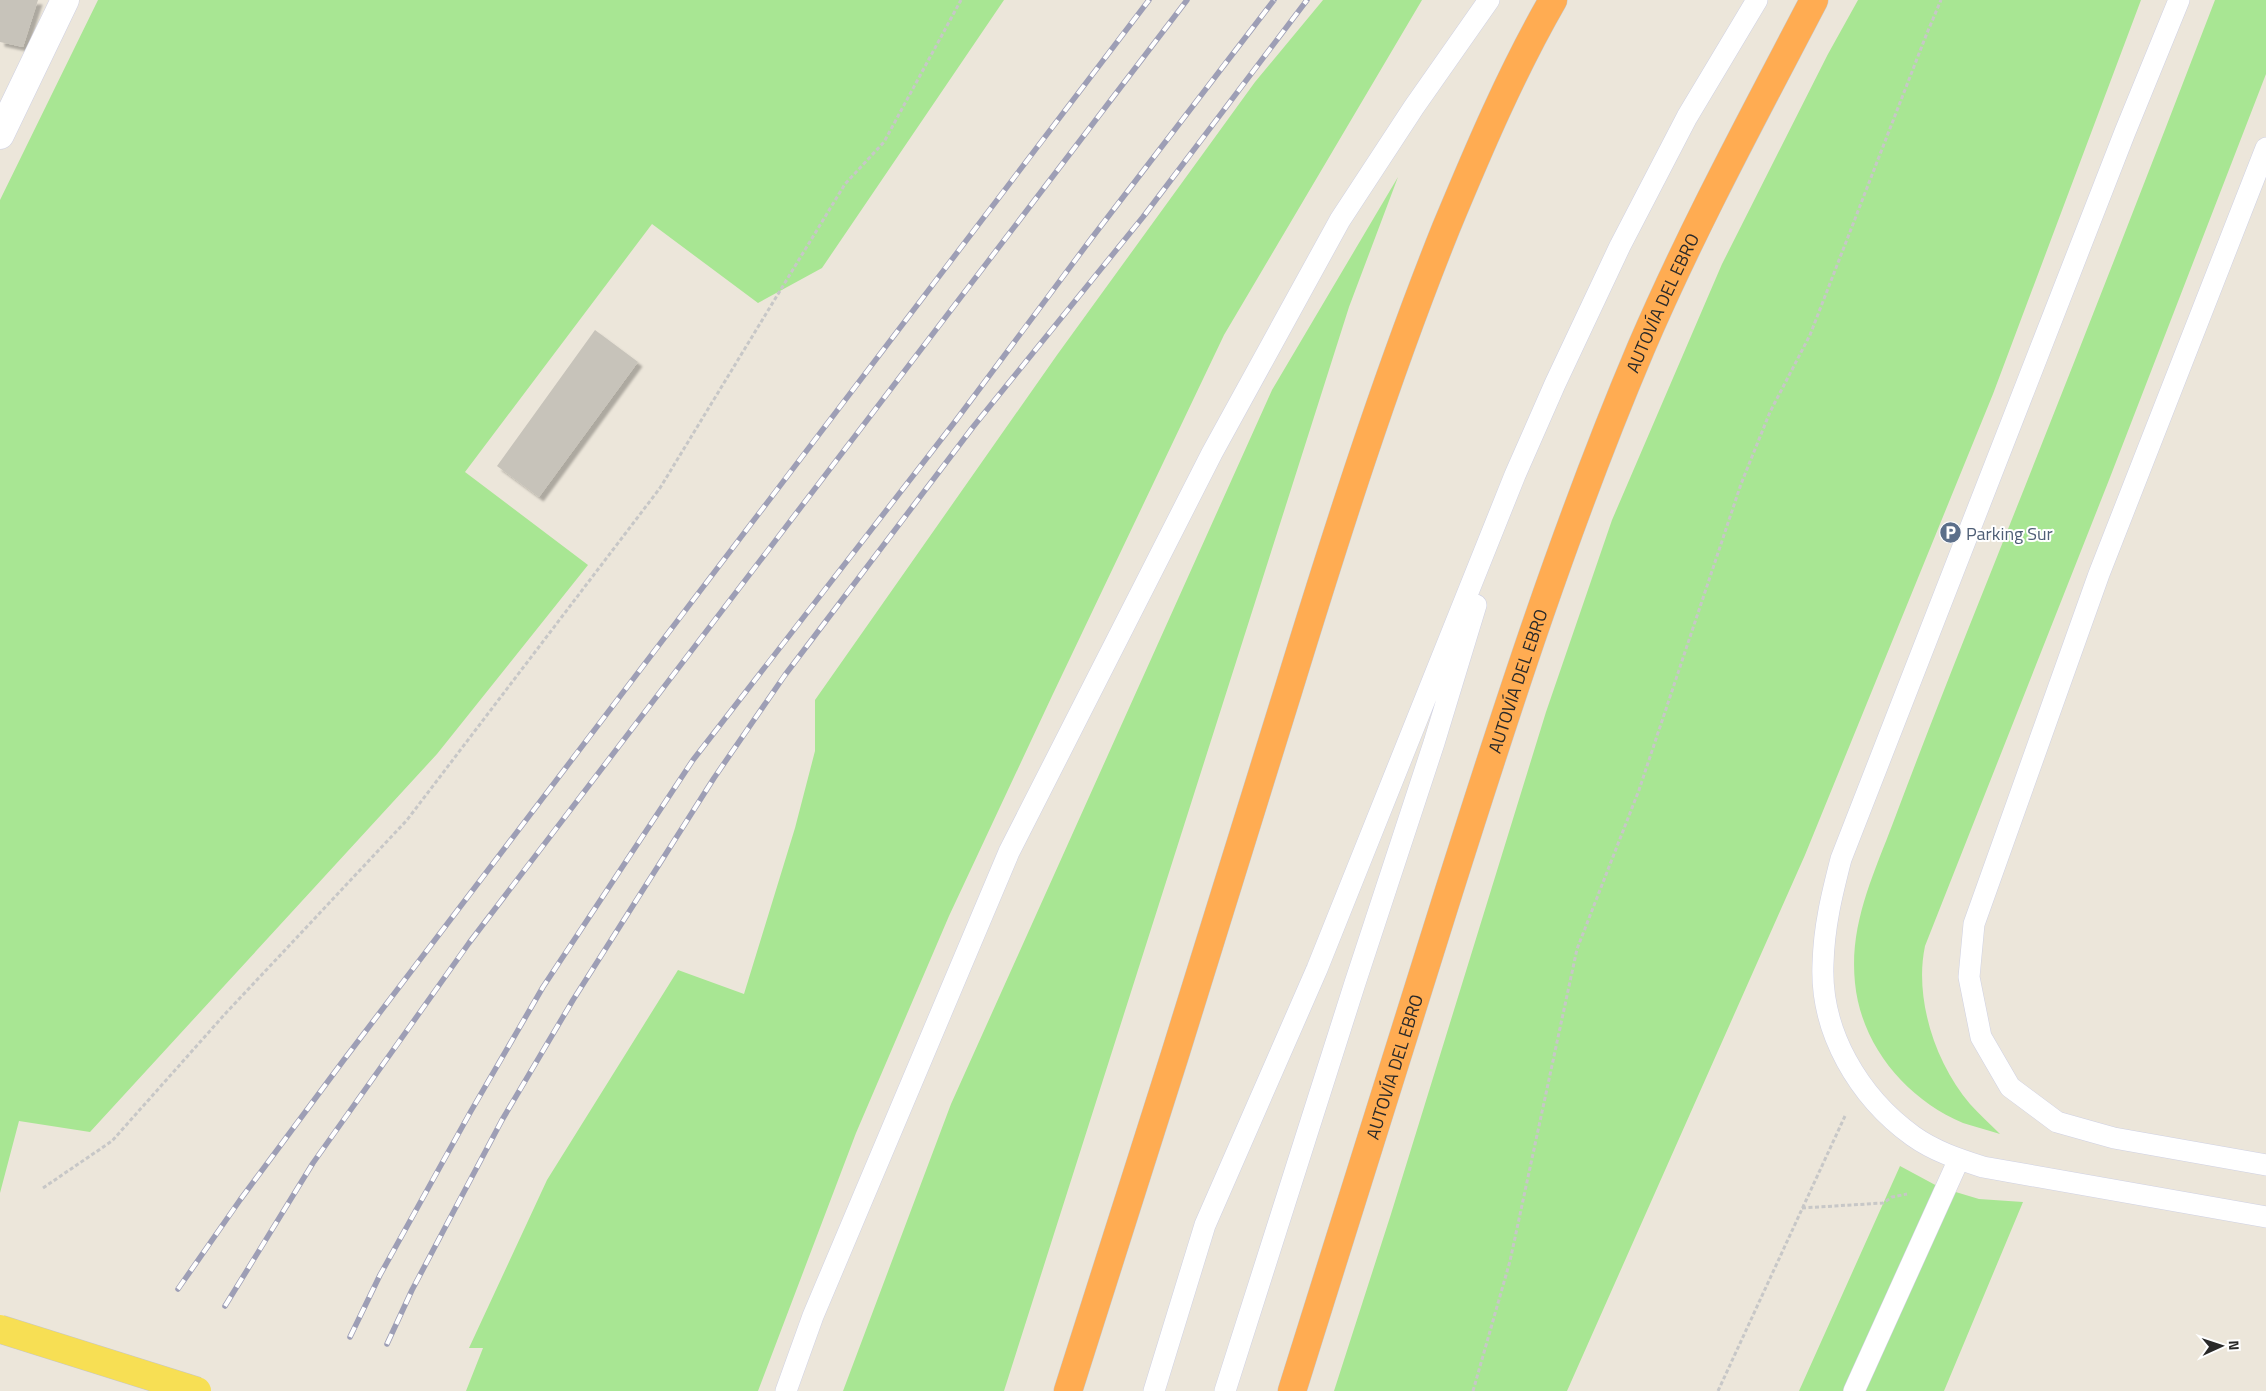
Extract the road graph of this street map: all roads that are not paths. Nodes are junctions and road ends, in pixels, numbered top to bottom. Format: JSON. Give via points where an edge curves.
{"nodes":[{"id":1,"x":65,"y":0,"type":"edge"},
{"id":2,"x":1489,"y":0,"type":"edge"},
{"id":3,"x":1553,"y":0,"type":"edge"},
{"id":4,"x":1757,"y":0,"type":"edge"},
{"id":5,"x":1814,"y":0,"type":"edge"},
{"id":6,"x":2179,"y":0,"type":"edge"},
{"id":7,"x":0,"y":135,"type":"edge"},
{"id":8,"x":2266,"y":148,"type":"edge"},
{"id":9,"x":1515,"y":475,"type":"junction"},
{"id":10,"x":1959,"y":1159,"type":"junction"},
{"id":11,"x":2266,"y":1165,"type":"edge"},
{"id":12,"x":2266,"y":1217,"type":"edge"},
{"id":13,"x":0,"y":1329,"type":"edge"},
{"id":14,"x":197,"y":1391,"type":"edge"},
{"id":15,"x":786,"y":1391,"type":"edge"},
{"id":16,"x":1068,"y":1391,"type":"edge"},
{"id":17,"x":1154,"y":1391,"type":"edge"},
{"id":18,"x":1225,"y":1391,"type":"edge"},
{"id":19,"x":1292,"y":1391,"type":"edge"},
{"id":20,"x":1854,"y":1391,"type":"edge"}],
"edges":[{"from":1,"to":7,"type":"street"},
{"from":2,"to":15,"type":"lane","via":[[1340,220],[1212,453],[1009,852],[813,1316]]},
{"from":3,"to":16,"type":"highway","via":[[1474,159],[1420,293],[1346,504],[1176,1055]]},
{"from":4,"to":9,"type":"lane","via":[[1688,117],[1620,246]]},
{"from":5,"to":19,"type":"highway","name":"AUTOVÍA DEL EBRO","via":[[1691,236],[1595,462],[1551,580],[1481,790]]},
{"from":6,"to":10,"type":"lane","via":[[1841,859],[1827,914],[1822,966],[1826,1002],[1845,1061],[1860,1084],[1913,1136]]},
{"from":8,"to":11,"type":"lane","via":[[2096,583],[1974,924],[1969,977],[1981,1037],[2010,1087],[2057,1122],[2114,1138]]},
{"from":9,"to":17,"type":"lane","via":[[1317,969],[1205,1225]]},
{"from":9,"to":18,"type":"lane","via":[[1434,743]]},
{"from":10,"to":12,"type":"lane"},
{"from":10,"to":20,"type":"lane"},
{"from":13,"to":14,"type":"main road","bridge":true}]}
